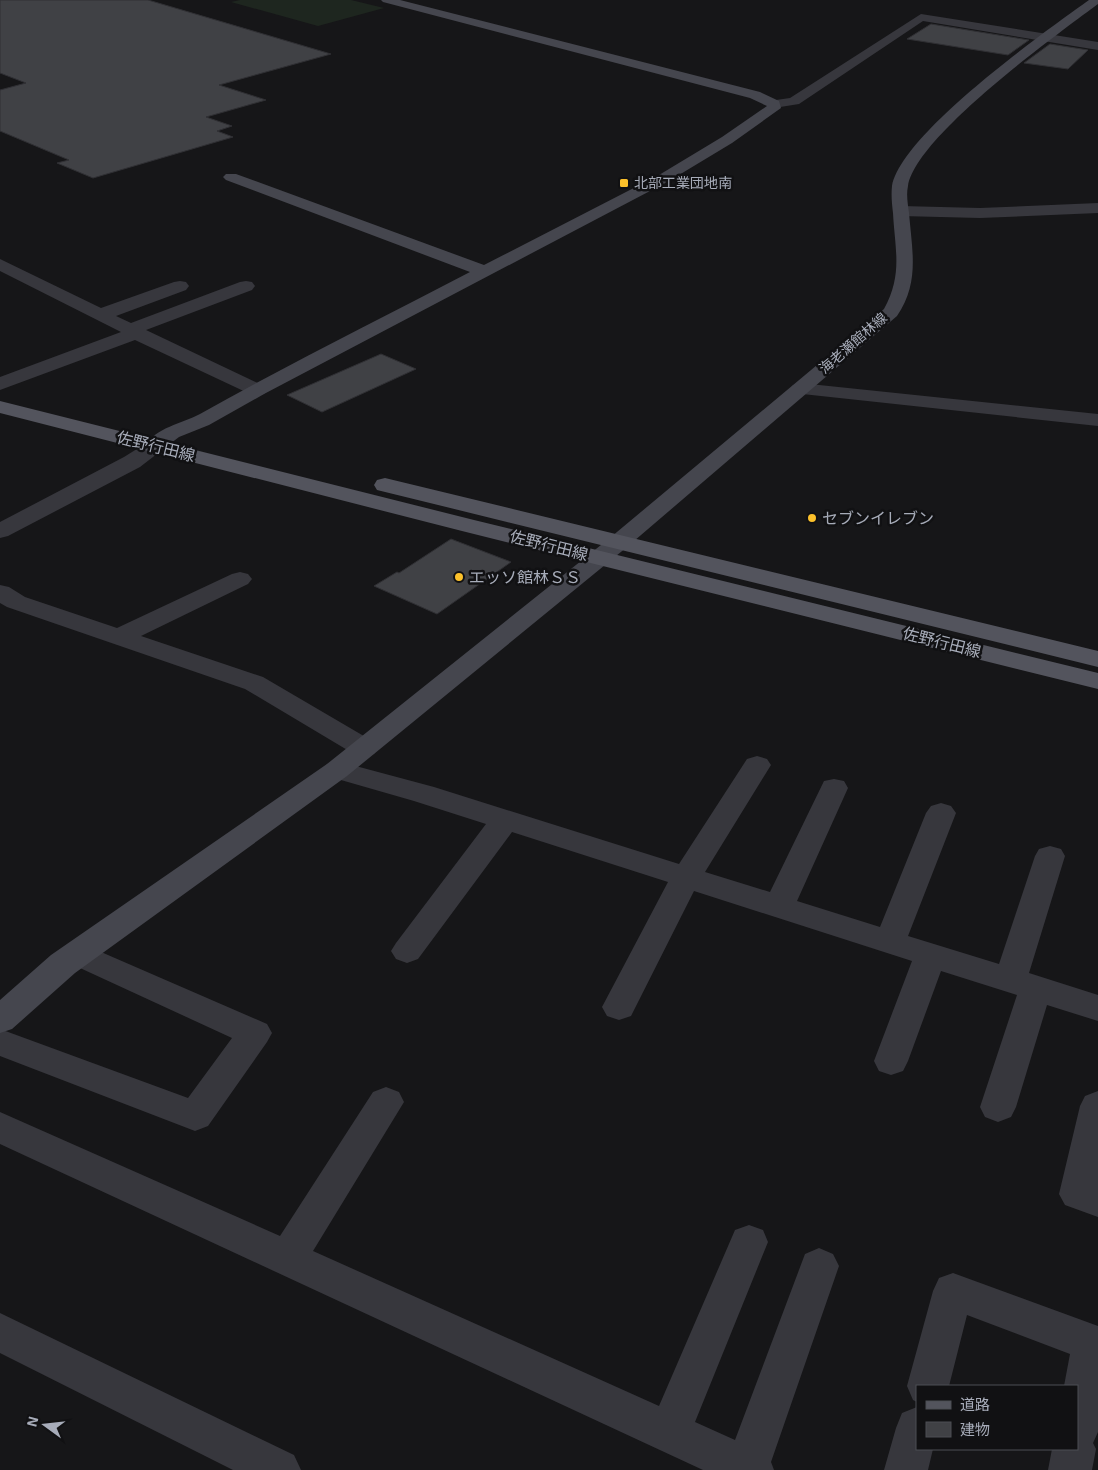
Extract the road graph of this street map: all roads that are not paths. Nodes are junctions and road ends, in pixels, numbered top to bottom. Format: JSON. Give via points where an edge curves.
{"nodes":[{"id":1,"x":1096,"y":0,"type":"edge"},
{"id":2,"x":394,"y":2,"type":"edge"},
{"id":3,"x":1046,"y":38,"type":"junction"},
{"id":4,"x":1098,"y":46,"type":"edge"},
{"id":5,"x":774,"y":104,"type":"junction"},
{"id":6,"x":232,"y":177,"type":"dead end"},
{"id":7,"x":1098,"y":208,"type":"edge"},
{"id":8,"x":901,"y":211,"type":"junction"},
{"id":9,"x":0,"y":264,"type":"edge"},
{"id":10,"x":480,"y":269,"type":"junction"},
{"id":11,"x":180,"y":286,"type":"dead end"},
{"id":12,"x":246,"y":286,"type":"dead end"},
{"id":13,"x":100,"y":315,"type":"junction"},
{"id":14,"x":133,"y":331,"type":"junction"},
{"id":15,"x":0,"y":384,"type":"edge"},
{"id":16,"x":251,"y":387,"type":"junction"},
{"id":17,"x":800,"y":389,"type":"junction"},
{"id":18,"x":0,"y":390,"type":"edge"},
{"id":19,"x":0,"y":407,"type":"edge"},
{"id":20,"x":1098,"y":420,"type":"edge"},
{"id":21,"x":164,"y":439,"type":"junction"},
{"id":22,"x":0,"y":531,"type":"edge"},
{"id":23,"x":610,"y":550,"type":"junction"},
{"id":24,"x":240,"y":578,"type":"dead end"},
{"id":25,"x":0,"y":592,"type":"edge"},
{"id":26,"x":119,"y":637,"type":"junction"},
{"id":27,"x":1098,"y":659,"type":"edge"},
{"id":28,"x":1098,"y":681,"type":"edge"},
{"id":29,"x":364,"y":748,"type":"junction"},
{"id":30,"x":757,"y":765,"type":"dead end"},
{"id":31,"x":337,"y":770,"type":"junction"},
{"id":32,"x":834,"y":788,"type":"dead end"},
{"id":33,"x":941,"y":813,"type":"dead end"},
{"id":34,"x":505,"y":820,"type":"junction"},
{"id":35,"x":1050,"y":856,"type":"dead end"},
{"id":36,"x":686,"y":877,"type":"junction"},
{"id":37,"x":778,"y":907,"type":"junction"},
{"id":38,"x":890,"y":942,"type":"junction"},
{"id":39,"x":407,"y":951,"type":"dead end"},
{"id":40,"x":78,"y":954,"type":"junction"},
{"id":41,"x":931,"y":955,"type":"junction"},
{"id":42,"x":1023,"y":984,"type":"junction"},
{"id":43,"x":619,"y":1007,"type":"dead end"},
{"id":44,"x":1098,"y":1008,"type":"edge"},
{"id":45,"x":0,"y":1020,"type":"edge"},
{"id":46,"x":0,"y":1042,"type":"edge"},
{"id":47,"x":891,"y":1061,"type":"dead end"},
{"id":48,"x":386,"y":1102,"type":"dead end"},
{"id":49,"x":1098,"y":1106,"type":"edge"},
{"id":50,"x":998,"y":1107,"type":"dead end"},
{"id":51,"x":0,"y":1127,"type":"edge"},
{"id":52,"x":1098,"y":1201,"type":"edge"},
{"id":53,"x":748,"y":1242,"type":"dead end"},
{"id":54,"x":287,"y":1258,"type":"junction"},
{"id":55,"x":819,"y":1266,"type":"dead end"},
{"id":56,"x":0,"y":1332,"type":"edge"},
{"id":57,"x":928,"y":1385,"type":"edge"},
{"id":58,"x":1086,"y":1411,"type":"edge"},
{"id":59,"x":670,"y":1432,"type":"junction"},
{"id":60,"x":916,"y":1432,"type":"edge"},
{"id":61,"x":1074,"y":1450,"type":"edge"},
{"id":62,"x":750,"y":1469,"type":"edge"},
{"id":63,"x":279,"y":1470,"type":"edge"},
{"id":64,"x":906,"y":1470,"type":"edge"},
{"id":65,"x":1070,"y":1470,"type":"edge"}],
"edges":[{"from":1,"to":3,"type":"street","name":"海老瀬館林線"},
{"from":2,"to":5,"type":"street","via":[[755,95]]},
{"from":2,"to":10,"type":"street","via":[[717,90],[756,104],[754,113],[651,175]]},
{"from":3,"to":4,"type":"street"},
{"from":3,"to":5,"type":"street","via":[[921,17],[794,101]]},
{"from":3,"to":8,"type":"street","name":"海老瀬館林線","via":[[977,92],[912,158],[900,186]]},
{"from":5,"to":10,"type":"street","via":[[770,112],[664,178]]},
{"from":6,"to":10,"type":"street"},
{"from":7,"to":8,"type":"street"},
{"from":8,"to":17,"type":"street","name":"海老瀬館林線","via":[[907,268],[900,298],[890,312]]},
{"from":9,"to":13,"type":"street"},
{"from":10,"to":16,"type":"street"},
{"from":11,"to":13,"type":"street"},
{"from":12,"to":14,"type":"street"},
{"from":13,"to":14,"type":"street"},
{"from":14,"to":15,"type":"street"},
{"from":14,"to":16,"type":"street"},
{"from":16,"to":21,"type":"street","via":[[202,421]]},
{"from":17,"to":20,"type":"street"},
{"from":17,"to":23,"type":"street","name":"海老瀬館林線"},
{"from":18,"to":21,"type":"main road","name":"佐野行田線"},
{"from":19,"to":21,"type":"main road","name":"佐野行田線"},
{"from":21,"to":22,"type":"street","via":[[132,462]]},
{"from":21,"to":23,"type":"main road","name":"佐野行田線"},
{"from":23,"to":27,"type":"main road","name":"佐野行田線"},
{"from":23,"to":28,"type":"main road","name":"佐野行田線"},
{"from":23,"to":29,"type":"street","name":"海老瀬館林線"},
{"from":24,"to":26,"type":"street"},
{"from":25,"to":26,"type":"street","via":[[16,602]]},
{"from":26,"to":29,"type":"street","via":[[254,683]]},
{"from":29,"to":31,"type":"street","name":"海老瀬館林線"},
{"from":30,"to":36,"type":"street"},
{"from":31,"to":34,"type":"street"},
{"from":31,"to":40,"type":"street","name":"海老瀬館林線"},
{"from":32,"to":37,"type":"street"},
{"from":33,"to":38,"type":"street"},
{"from":34,"to":36,"type":"street"},
{"from":34,"to":39,"type":"street"},
{"from":35,"to":42,"type":"street"},
{"from":36,"to":37,"type":"street"},
{"from":36,"to":43,"type":"street"},
{"from":37,"to":38,"type":"street"},
{"from":38,"to":41,"type":"street"},
{"from":40,"to":45,"type":"street","name":"海老瀬館林線"},
{"from":40,"to":46,"type":"street","via":[[256,1033],[195,1116]]},
{"from":41,"to":42,"type":"street"},
{"from":41,"to":47,"type":"street"},
{"from":42,"to":44,"type":"street"},
{"from":42,"to":50,"type":"street"},
{"from":48,"to":54,"type":"street"},
{"from":49,"to":52,"type":"street","via":[[1078,1194]]},
{"from":51,"to":54,"type":"street"},
{"from":53,"to":59,"type":"street"},
{"from":54,"to":59,"type":"street"},
{"from":55,"to":62,"type":"street"},
{"from":56,"to":63,"type":"street"},
{"from":57,"to":58,"type":"street","via":[[953,1291],[1092,1343]]},
{"from":59,"to":62,"type":"street"},
{"from":60,"to":64,"type":"street"},
{"from":61,"to":65,"type":"street"}]}
